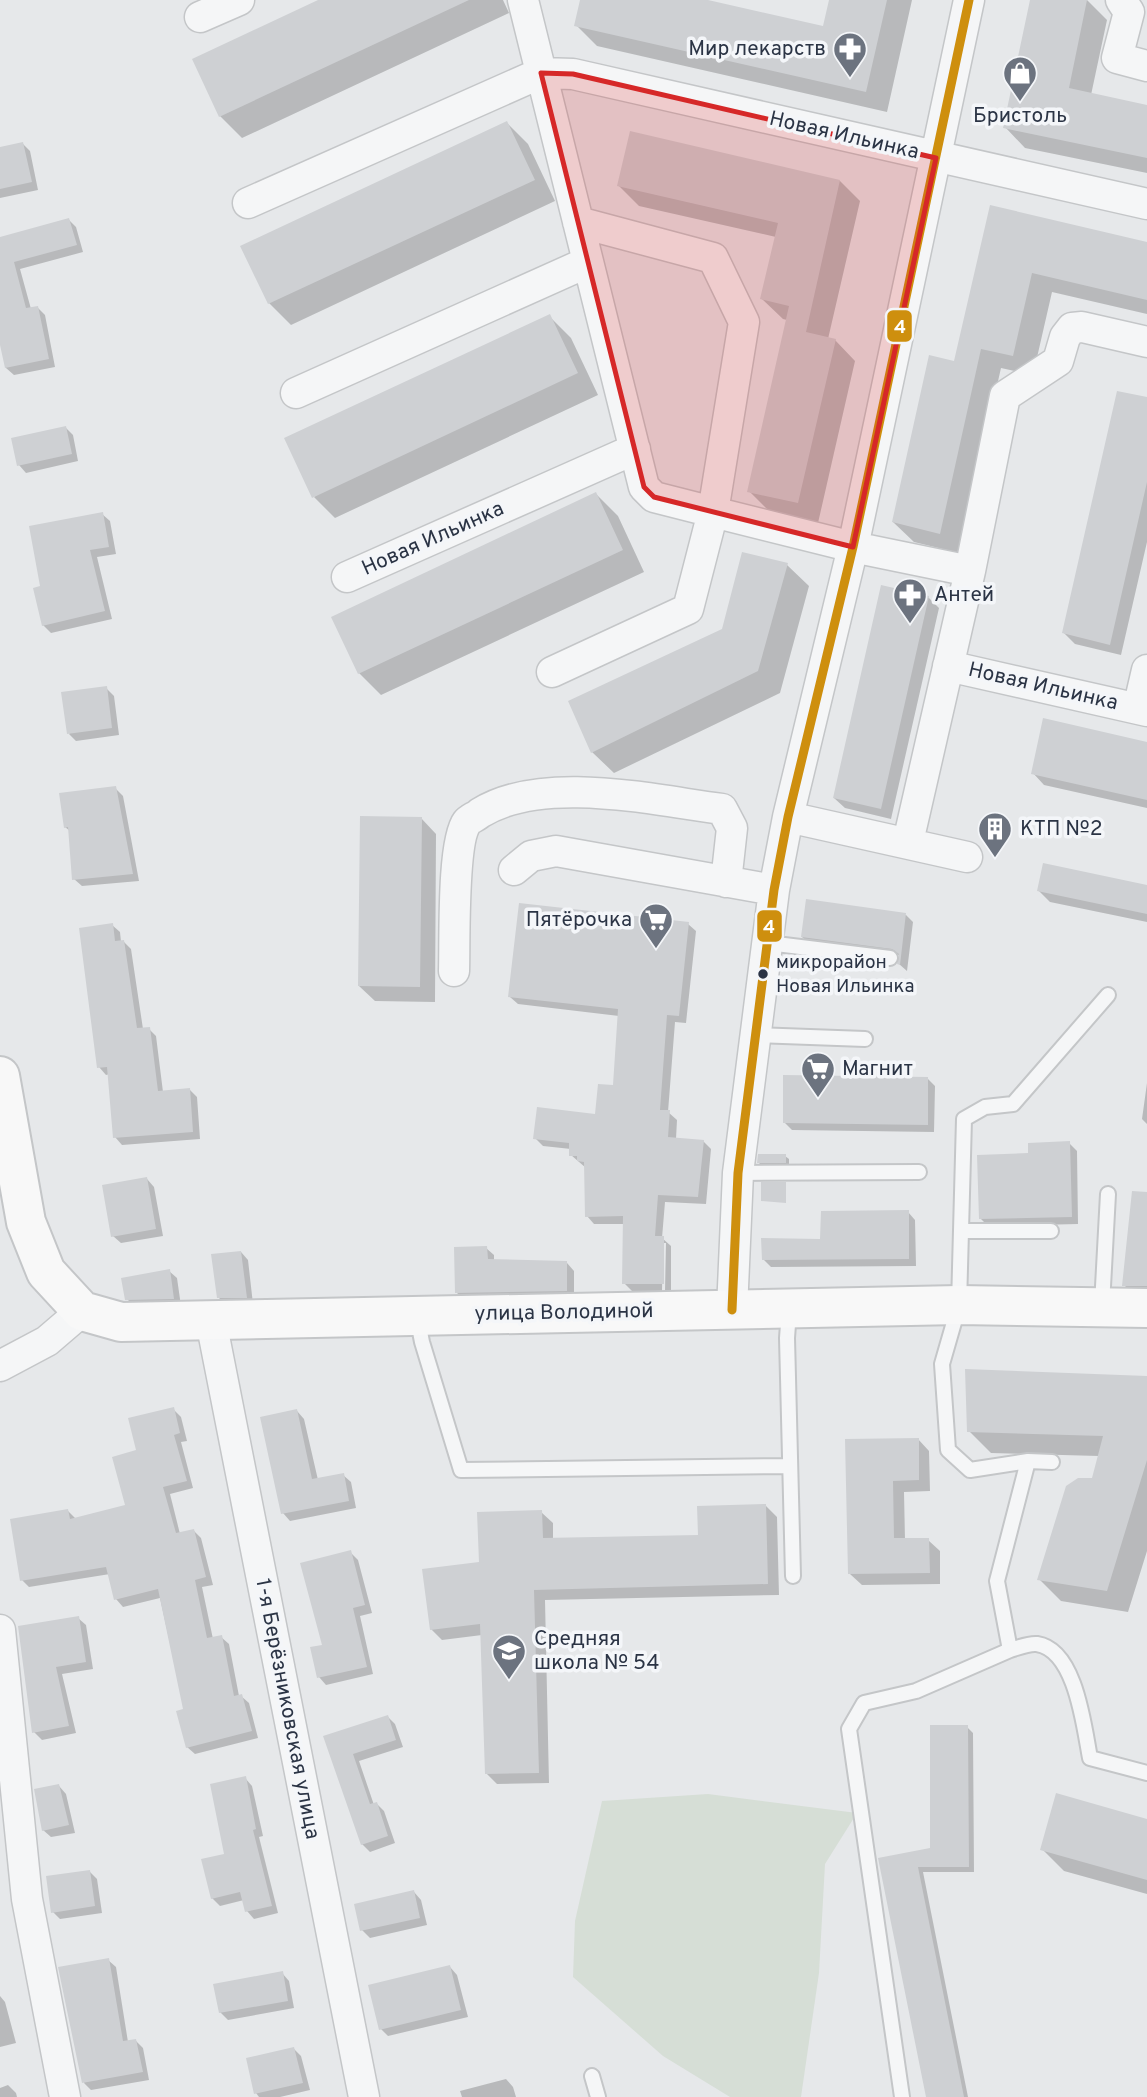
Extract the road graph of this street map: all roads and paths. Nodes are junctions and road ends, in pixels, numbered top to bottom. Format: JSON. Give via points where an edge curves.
{"nodes":[{"id":1,"x":239,"y":0,"type":"edge"},
{"id":2,"x":523,"y":0,"type":"edge"},
{"id":3,"x":969,"y":0,"type":"edge"},
{"id":4,"x":1121,"y":0,"type":"edge"},
{"id":5,"x":200,"y":17,"type":"dead end"},
{"id":6,"x":1147,"y":66,"type":"edge"},
{"id":7,"x":541,"y":72,"type":"junction"},
{"id":8,"x":936,"y":158,"type":"junction"},
{"id":9,"x":248,"y":203,"type":"dead end"},
{"id":10,"x":1147,"y":204,"type":"edge"},
{"id":11,"x":578,"y":222,"type":"junction"},
{"id":12,"x":588,"y":262,"type":"junction"},
{"id":13,"x":1147,"y":342,"type":"edge"},
{"id":14,"x":296,"y":393,"type":"dead end"},
{"id":15,"x":635,"y":449,"type":"junction"},
{"id":16,"x":713,"y":512,"type":"junction"},
{"id":17,"x":853,"y":547,"type":"junction"},
{"id":18,"x":970,"y":571,"type":"junction"},
{"id":19,"x":347,"y":577,"type":"dead end"},
{"id":20,"x":948,"y":666,"type":"junction"},
{"id":21,"x":1147,"y":670,"type":"edge"},
{"id":22,"x":552,"y":672,"type":"dead end"},
{"id":23,"x":1142,"y":710,"type":"edge"},
{"id":24,"x":788,"y":817,"type":"junction"},
{"id":25,"x":908,"y":842,"type":"junction"},
{"id":26,"x":967,"y":857,"type":"dead end"},
{"id":27,"x":514,"y":870,"type":"dead end"},
{"id":28,"x":726,"y":881,"type":"junction"},
{"id":29,"x":774,"y":890,"type":"junction"},
{"id":30,"x":768,"y":943,"type":"junction"},
{"id":31,"x":890,"y":958,"type":"dead end"},
{"id":32,"x":454,"y":971,"type":"dead end"},
{"id":33,"x":1108,"y":995,"type":"dead end"},
{"id":34,"x":756,"y":1035,"type":"junction"},
{"id":35,"x":864,"y":1039,"type":"dead end"},
{"id":36,"x":0,"y":1076,"type":"edge"},
{"id":37,"x":919,"y":1172,"type":"dead end"},
{"id":38,"x":738,"y":1173,"type":"junction"},
{"id":39,"x":1108,"y":1194,"type":"dead end"},
{"id":40,"x":961,"y":1231,"type":"junction"},
{"id":41,"x":1051,"y":1231,"type":"dead end"},
{"id":42,"x":959,"y":1305,"type":"junction"},
{"id":43,"x":1102,"y":1307,"type":"junction"},
{"id":44,"x":1147,"y":1308,"type":"edge"},
{"id":45,"x":732,"y":1310,"type":"junction"},
{"id":46,"x":790,"y":1310,"type":"junction"},
{"id":47,"x":82,"y":1311,"type":"junction"},
{"id":48,"x":416,"y":1316,"type":"junction"},
{"id":49,"x":211,"y":1321,"type":"junction"},
{"id":50,"x":0,"y":1366,"type":"edge"},
{"id":51,"x":1028,"y":1461,"type":"junction"},
{"id":52,"x":1052,"y":1462,"type":"dead end"},
{"id":53,"x":790,"y":1466,"type":"junction"},
{"id":54,"x":793,"y":1576,"type":"dead end"},
{"id":55,"x":0,"y":1630,"type":"edge"},
{"id":56,"x":1010,"y":1650,"type":"junction"},
{"id":57,"x":1147,"y":1773,"type":"edge"},
{"id":58,"x":592,"y":2076,"type":"dead end"},
{"id":59,"x":65,"y":2097,"type":"edge"},
{"id":60,"x":364,"y":2097,"type":"edge"},
{"id":61,"x":598,"y":2097,"type":"edge"},
{"id":62,"x":902,"y":2097,"type":"edge"}],
"edges":[{"from":1,"to":5,"type":"street"},
{"from":2,"to":7,"type":"street"},
{"from":3,"to":8,"type":"street"},
{"from":4,"to":6,"type":"street","via":[[1129,12],[1117,58]]},
{"from":7,"to":8,"type":"street","name":"Новая Ильинка","via":[[573,74]]},
{"from":7,"to":9,"type":"street","name":"Новая Ильинка"},
{"from":7,"to":11,"type":"street"},
{"from":8,"to":10,"type":"street","name":"Новая Ильинка"},
{"from":8,"to":17,"type":"street"},
{"from":11,"to":12,"type":"street"},
{"from":11,"to":16,"type":"street","via":[[713,258],[744,322]]},
{"from":12,"to":14,"type":"street"},
{"from":12,"to":15,"type":"street"},
{"from":13,"to":18,"type":"street","name":"Новая Ильинка","via":[[1072,328],[1058,361],[1005,396]]},
{"from":15,"to":16,"type":"street","via":[[644,487],[654,497]]},
{"from":15,"to":19,"type":"street","name":"Новая Ильинка"},
{"from":16,"to":17,"type":"street"},
{"from":16,"to":22,"type":"street","via":[[688,609]]},
{"from":17,"to":18,"type":"street"},
{"from":17,"to":24,"type":"street"},
{"from":18,"to":20,"type":"street","name":"Новая Ильинка"},
{"from":20,"to":23,"type":"street","name":"Новая Ильинка"},
{"from":20,"to":25,"type":"street","name":"Новая Ильинка"},
{"from":21,"to":23,"type":"street","name":"Новая Ильинка"},
{"from":24,"to":25,"type":"street"},
{"from":24,"to":29,"type":"street"},
{"from":25,"to":26,"type":"street"},
{"from":27,"to":28,"type":"street","via":[[531,856],[556,851]]},
{"from":28,"to":29,"type":"street"},
{"from":28,"to":32,"type":"street","via":[[732,828],[722,809],[586,791],[523,796],[494,805],[467,822],[458,846]]},
{"from":29,"to":30,"type":"street"},
{"from":30,"to":31,"type":"lane"},
{"from":30,"to":34,"type":"street"},
{"from":33,"to":40,"type":"lane","via":[[1013,1104],[985,1107],[964,1119]]},
{"from":34,"to":35,"type":"lane"},
{"from":34,"to":38,"type":"street"},
{"from":36,"to":47,"type":"street","via":[[26,1222],[46,1272]]},
{"from":37,"to":38,"type":"lane"},
{"from":38,"to":45,"type":"street"},
{"from":39,"to":43,"type":"lane"},
{"from":40,"to":41,"type":"lane"},
{"from":40,"to":42,"type":"lane"},
{"from":42,"to":43,"type":"street","name":"улица Володиной"},
{"from":42,"to":46,"type":"street","name":"улица Володиной"},
{"from":42,"to":51,"type":"lane","via":[[942,1364],[948,1450],[970,1471]]},
{"from":43,"to":44,"type":"street","name":"улица Володиной"},
{"from":45,"to":46,"type":"street","name":"улица Володиной"},
{"from":45,"to":48,"type":"street","name":"улица Володиной"},
{"from":46,"to":53,"type":"lane"},
{"from":47,"to":49,"type":"street","name":"улица Володиной","via":[[121,1322]]},
{"from":47,"to":50,"type":"street","via":[[47,1341]]},
{"from":48,"to":49,"type":"street","name":"улица Володиной"},
{"from":48,"to":53,"type":"lane","via":[[461,1470]]},
{"from":49,"to":60,"type":"street","name":"1-я Берёзниковская улица"},
{"from":51,"to":52,"type":"lane"},
{"from":51,"to":56,"type":"lane","via":[[997,1581]]},
{"from":53,"to":54,"type":"lane"},
{"from":55,"to":59,"type":"street","via":[[27,1899]]},
{"from":56,"to":57,"type":"lane","via":[[1036,1644],[1057,1653],[1077,1692],[1090,1758]]},
{"from":56,"to":62,"type":"lane","via":[[916,1691],[864,1703],[849,1729]]},
{"from":58,"to":61,"type":"lane"}]}
